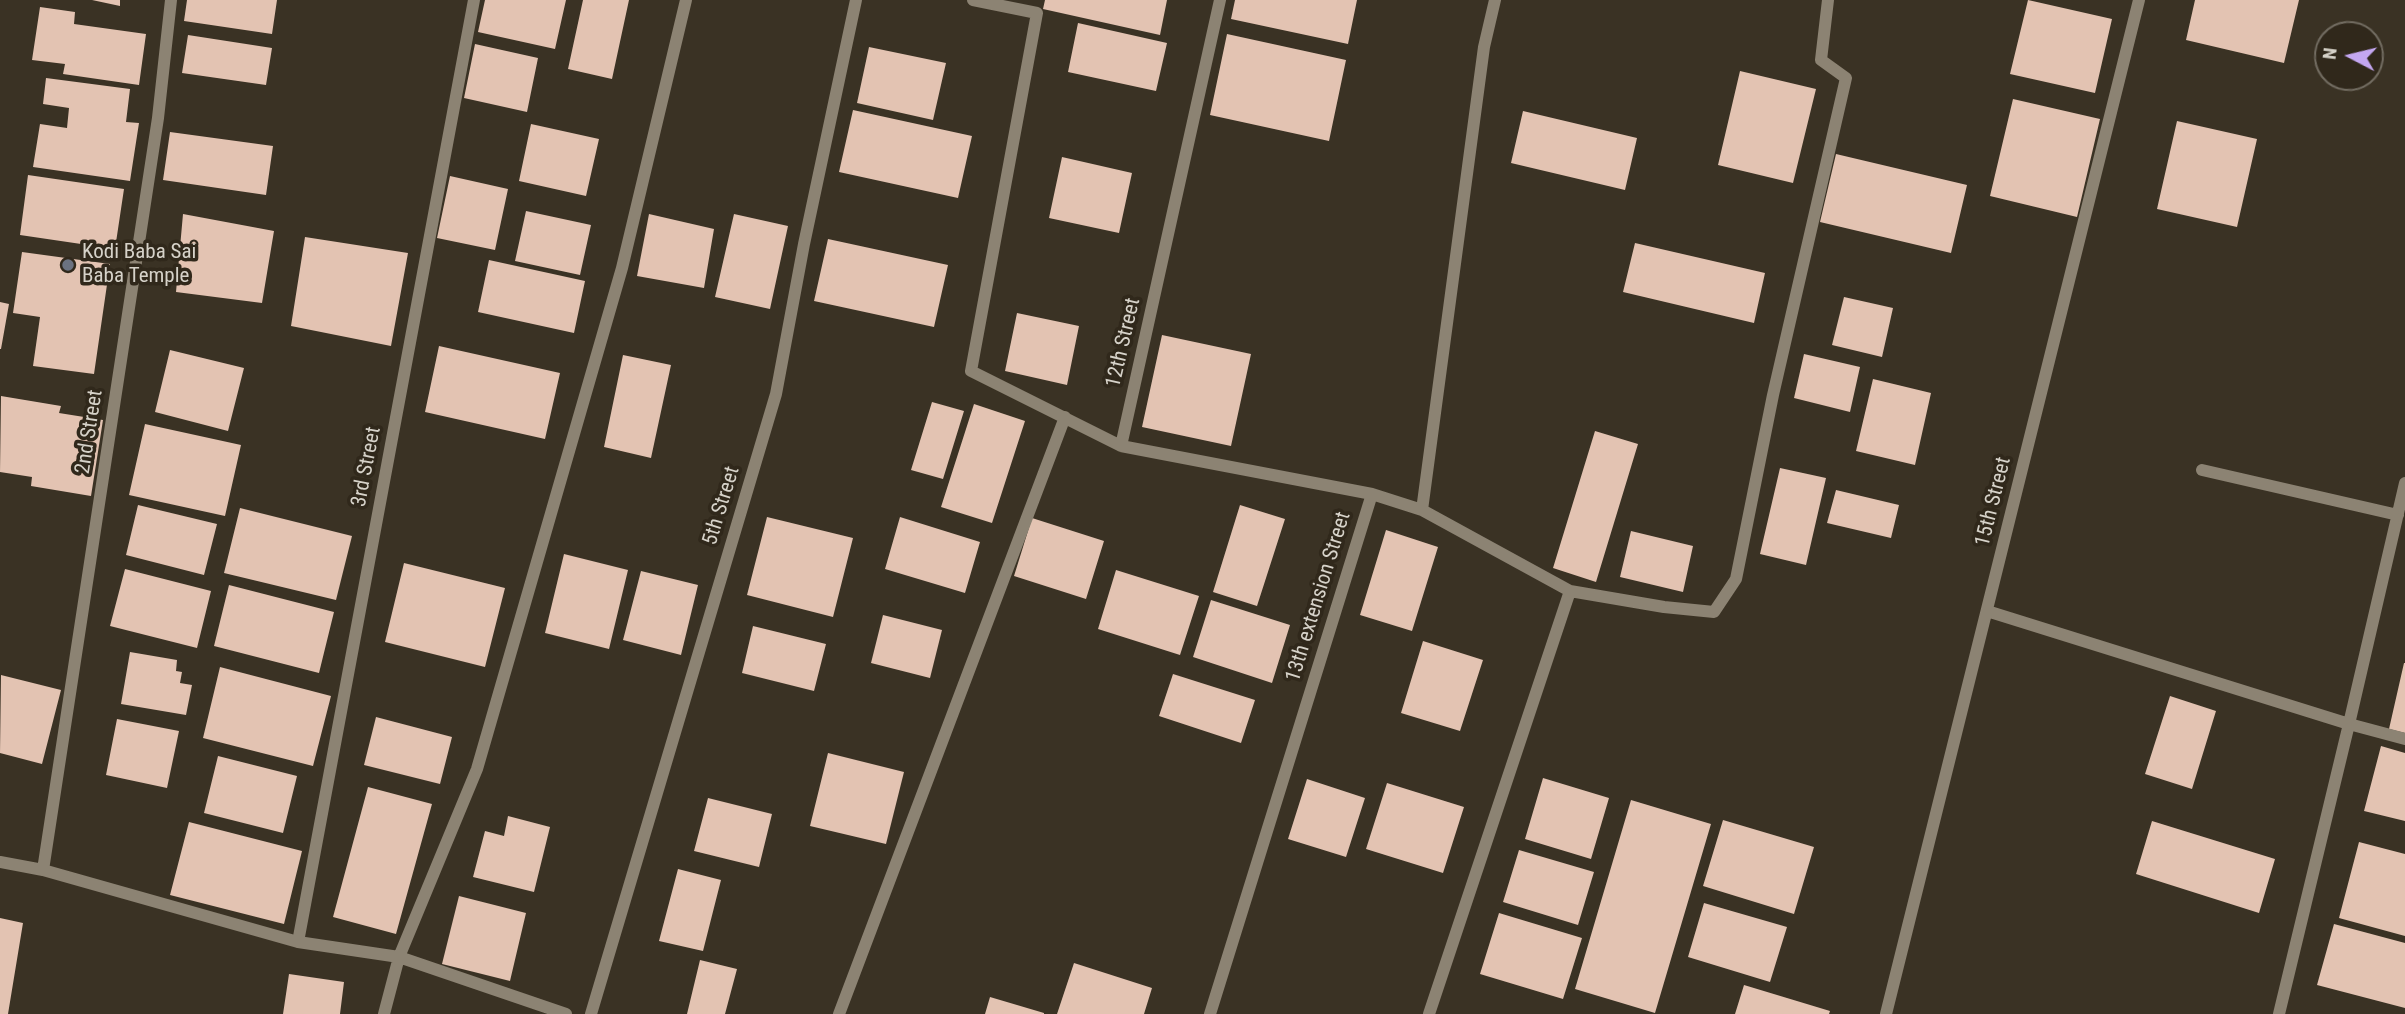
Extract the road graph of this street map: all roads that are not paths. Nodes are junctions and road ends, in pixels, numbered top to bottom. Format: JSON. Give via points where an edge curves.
{"nodes":[{"id":1,"x":171,"y":0,"type":"edge"},
{"id":2,"x":474,"y":0,"type":"edge"},
{"id":3,"x":686,"y":0,"type":"edge"},
{"id":4,"x":856,"y":0,"type":"edge"},
{"id":5,"x":973,"y":0,"type":"edge"},
{"id":6,"x":1220,"y":0,"type":"edge"},
{"id":7,"x":1495,"y":0,"type":"edge"},
{"id":8,"x":1828,"y":0,"type":"edge"},
{"id":9,"x":2139,"y":0,"type":"edge"},
{"id":10,"x":1065,"y":417,"type":"junction"},
{"id":11,"x":1121,"y":446,"type":"junction"},
{"id":12,"x":2202,"y":470,"type":"dead end"},
{"id":13,"x":2405,"y":483,"type":"edge"},
{"id":14,"x":1372,"y":494,"type":"junction"},
{"id":15,"x":1422,"y":510,"type":"junction"},
{"id":16,"x":2398,"y":515,"type":"junction"},
{"id":17,"x":1570,"y":591,"type":"junction"},
{"id":18,"x":1987,"y":611,"type":"junction"},
{"id":19,"x":2349,"y":724,"type":"junction"},
{"id":20,"x":2405,"y":738,"type":"edge"},
{"id":21,"x":0,"y":862,"type":"edge"},
{"id":22,"x":43,"y":870,"type":"junction"},
{"id":23,"x":299,"y":942,"type":"junction"},
{"id":24,"x":399,"y":957,"type":"junction"},
{"id":25,"x":384,"y":1014,"type":"edge"},
{"id":26,"x":566,"y":1014,"type":"edge"},
{"id":27,"x":591,"y":1014,"type":"edge"},
{"id":28,"x":839,"y":1014,"type":"edge"},
{"id":29,"x":1210,"y":1014,"type":"edge"},
{"id":30,"x":1429,"y":1014,"type":"edge"},
{"id":31,"x":1886,"y":1014,"type":"edge"},
{"id":32,"x":2279,"y":1014,"type":"edge"}],
"edges":[{"from":1,"to":22,"type":"street","name":"2nd Street","via":[[158,118]]},
{"from":2,"to":23,"type":"street","name":"3rd Street"},
{"from":3,"to":24,"type":"street","via":[[622,268],[477,769]]},
{"from":4,"to":27,"type":"street","name":"5th Street","via":[[776,394]]},
{"from":5,"to":10,"type":"street","via":[[1037,13],[971,371]]},
{"from":6,"to":11,"type":"street","name":"12th Street"},
{"from":7,"to":15,"type":"street","via":[[1484,47]]},
{"from":8,"to":17,"type":"street","name":"13th extension Street","via":[[1821,60],[1846,78],[1736,579],[1714,611]]},
{"from":9,"to":18,"type":"street","name":"15th Street"},
{"from":10,"to":11,"type":"street"},
{"from":10,"to":28,"type":"street"},
{"from":11,"to":14,"type":"street"},
{"from":12,"to":16,"type":"street"},
{"from":13,"to":16,"type":"street"},
{"from":14,"to":15,"type":"street","name":"13th extension Street"},
{"from":14,"to":29,"type":"street","name":"13th extension Street"},
{"from":15,"to":17,"type":"street","name":"13th extension Street"},
{"from":16,"to":19,"type":"street"},
{"from":17,"to":30,"type":"street"},
{"from":18,"to":19,"type":"street"},
{"from":18,"to":31,"type":"street","name":"15th Street"},
{"from":19,"to":20,"type":"street"},
{"from":19,"to":32,"type":"street"},
{"from":21,"to":22,"type":"street"},
{"from":22,"to":23,"type":"street"},
{"from":23,"to":24,"type":"street"},
{"from":24,"to":25,"type":"street"},
{"from":24,"to":26,"type":"street"}]}
